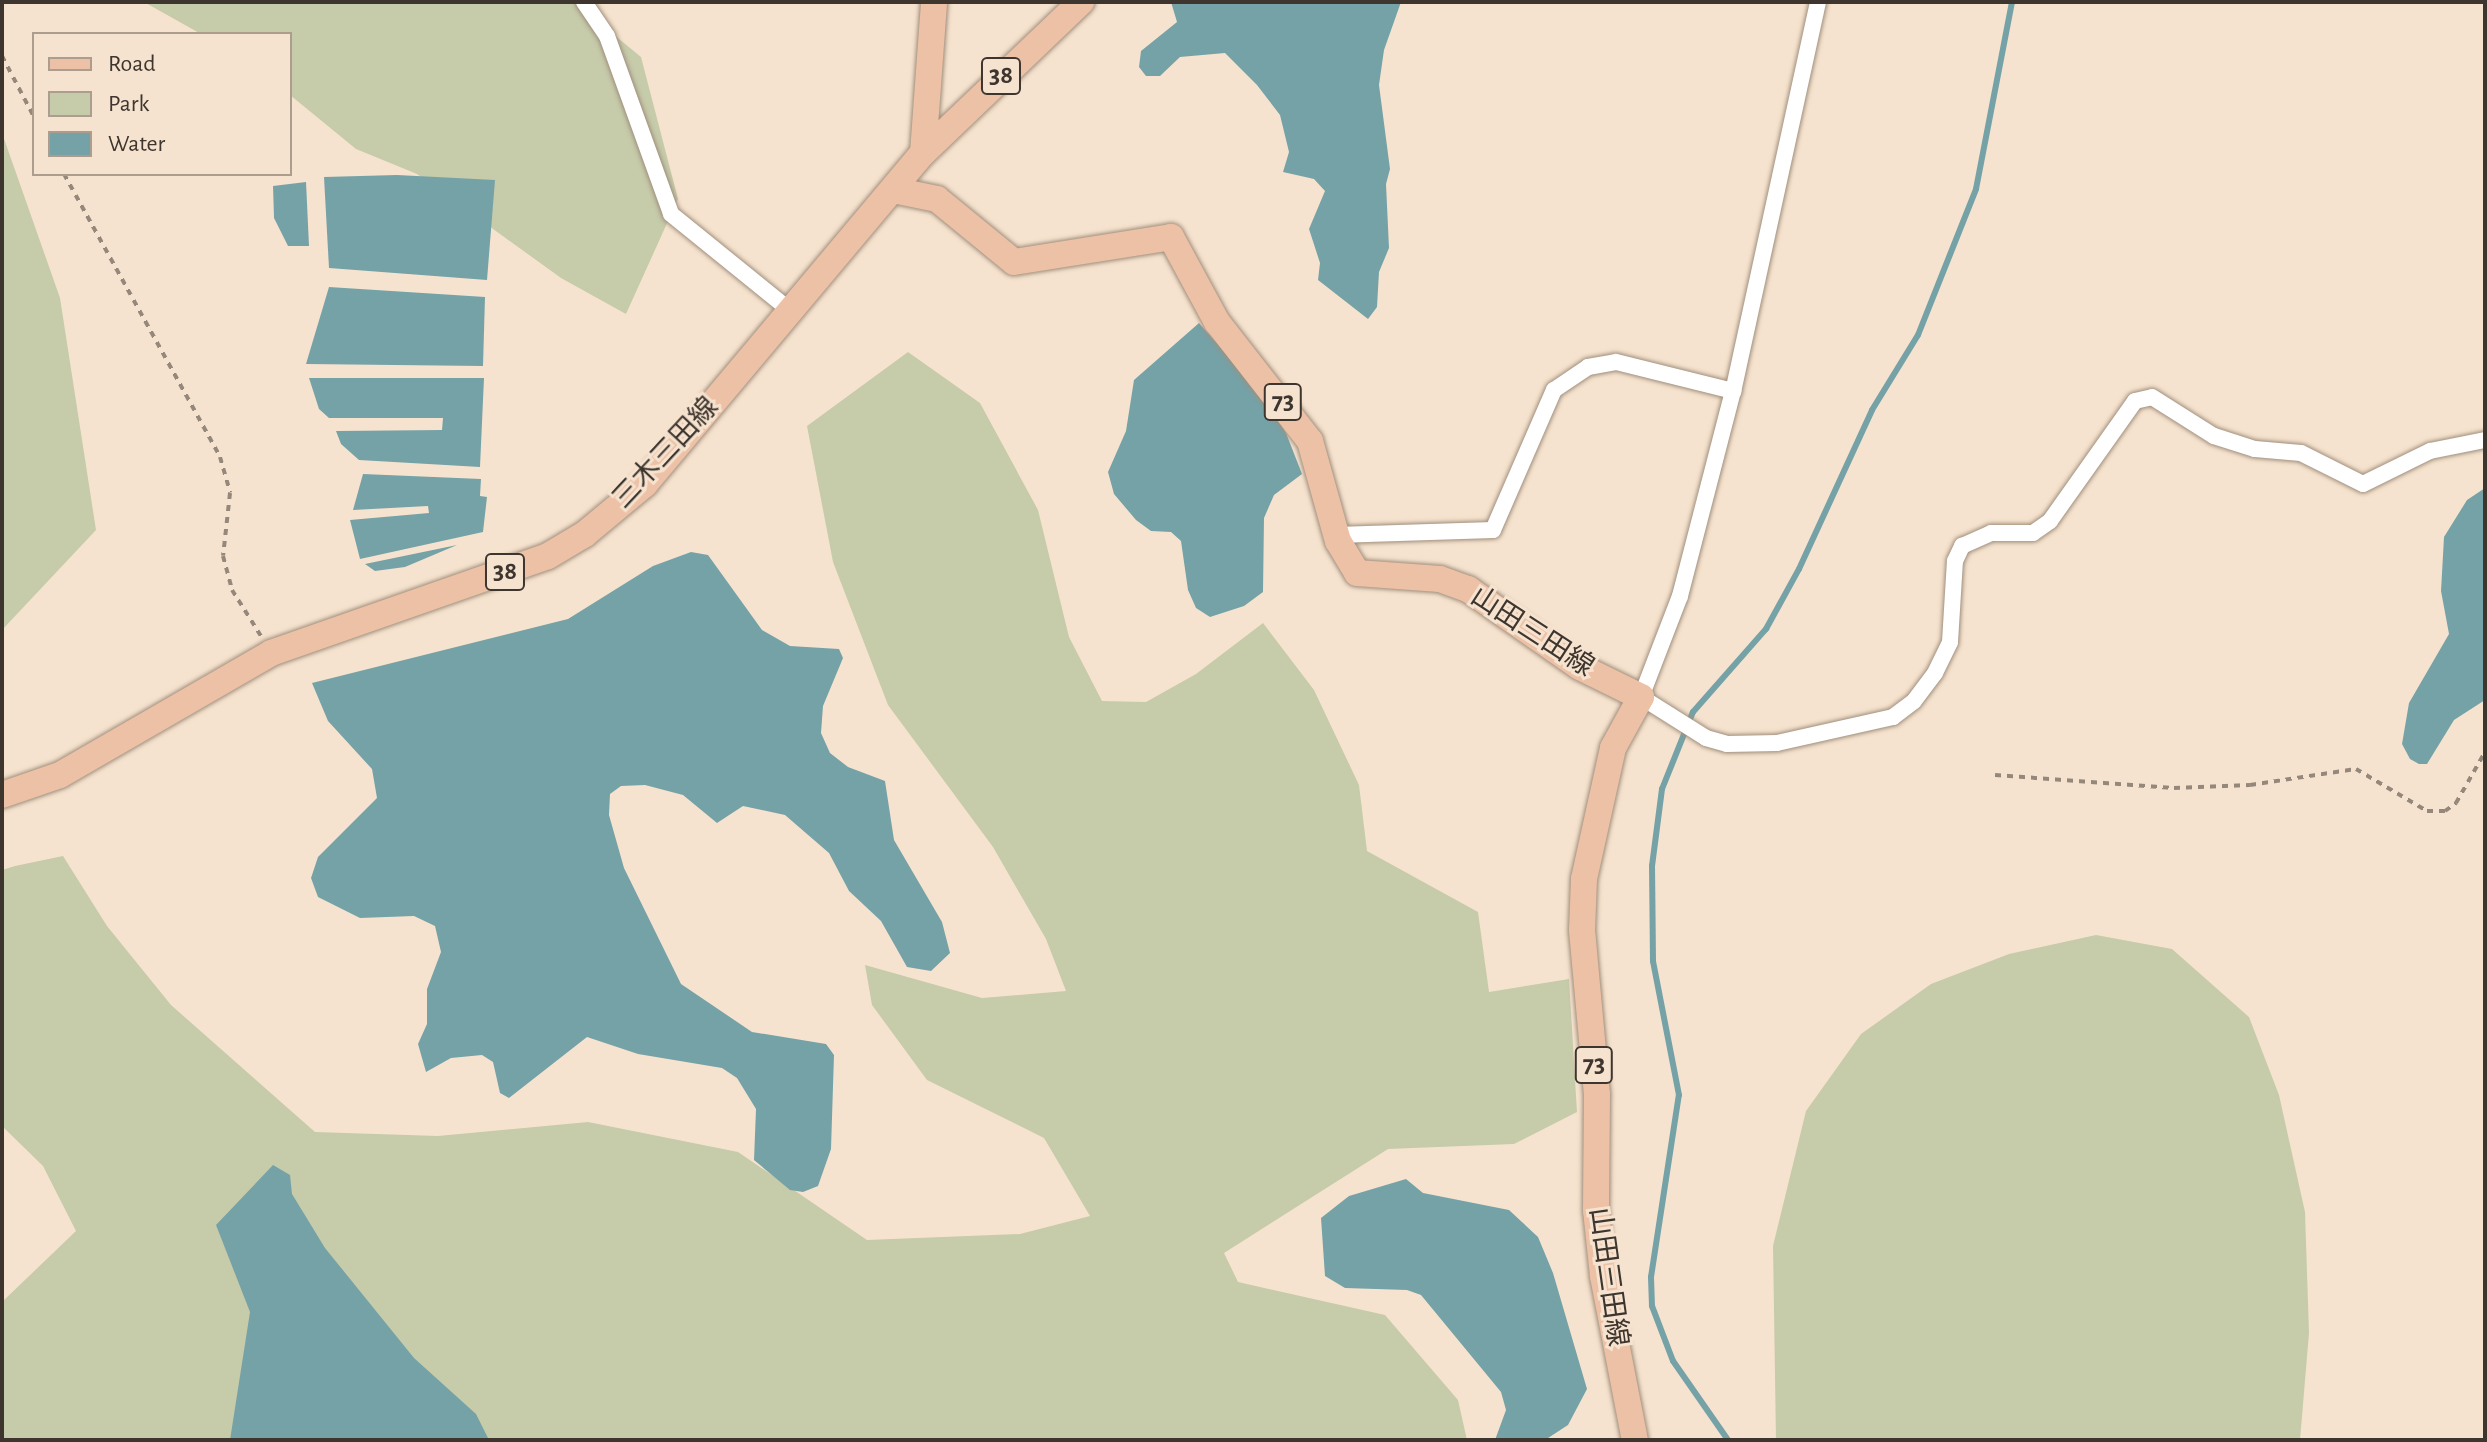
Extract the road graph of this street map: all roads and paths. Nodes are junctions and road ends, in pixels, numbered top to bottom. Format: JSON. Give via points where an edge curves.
{"nodes":[{"id":1,"x":584,"y":2,"type":"edge"},
{"id":2,"x":934,"y":2,"type":"edge"},
{"id":3,"x":1081,"y":2,"type":"edge"},
{"id":4,"x":1818,"y":2,"type":"edge"},
{"id":5,"x":2,"y":56,"type":"edge"},
{"id":6,"x":32,"y":113,"type":"edge"},
{"id":7,"x":923,"y":153,"type":"junction"},
{"id":8,"x":65,"y":176,"type":"edge"},
{"id":9,"x":893,"y":190,"type":"junction"},
{"id":10,"x":792,"y":312,"type":"junction"},
{"id":11,"x":1733,"y":391,"type":"junction"},
{"id":12,"x":2485,"y":440,"type":"edge"},
{"id":13,"x":1336,"y":535,"type":"junction"},
{"id":14,"x":271,"y":653,"type":"junction"},
{"id":15,"x":1641,"y":697,"type":"junction"},
{"id":16,"x":2485,"y":752,"type":"edge"},
{"id":17,"x":1995,"y":775,"type":"dead end"},
{"id":18,"x":2,"y":795,"type":"edge"},
{"id":19,"x":1635,"y":1440,"type":"edge"}],
"edges":[{"from":1,"to":10,"type":"street","via":[[607,36],[671,214]]},
{"from":2,"to":7,"type":"main road"},
{"from":3,"to":7,"type":"main road","name":"三木三田線","number":"38"},
{"from":4,"to":11,"type":"street"},
{"from":5,"to":6,"type":"path"},
{"from":7,"to":9,"type":"main road","name":"三木三田線","number":"38"},
{"from":8,"to":14,"type":"path","via":[[220,457],[230,493],[223,556],[232,590]]},
{"from":9,"to":10,"type":"main road","name":"三木三田線","number":"38"},
{"from":9,"to":13,"type":"main road","name":"山田三田線","number":"73","via":[[937,199],[1014,262],[1171,237],[1217,322],[1310,441]]},
{"from":10,"to":14,"type":"main road","name":"三木三田線","number":"38","via":[[645,484],[585,534],[548,556]]},
{"from":11,"to":13,"type":"street","via":[[1616,362],[1588,367],[1554,390],[1493,530]]},
{"from":11,"to":15,"type":"street","via":[[1680,596]]},
{"from":12,"to":15,"type":"street","via":[[2430,451],[2363,484],[2301,453],[2255,449],[2214,436],[2161,400],[2135,401],[2050,521],[2033,533],[1991,533],[1962,546],[1955,561],[1950,642],[1935,673],[1893,717],[1777,743],[1727,744],[1706,738]]},
{"from":13,"to":15,"type":"main road","name":"山田三田線","number":"73","via":[[1357,573],[1440,579],[1468,589],[1580,667]]},
{"from":14,"to":18,"type":"main road","name":"三木三田線","number":"38","via":[[60,775]]},
{"from":15,"to":19,"type":"main road","name":"山田三田線","number":"73","via":[[1613,748],[1584,879],[1582,930],[1597,1094],[1601,1262]]},
{"from":16,"to":17,"type":"path","via":[[2456,803],[2445,811],[2427,811],[2356,769],[2250,785],[2174,788]]}]}
